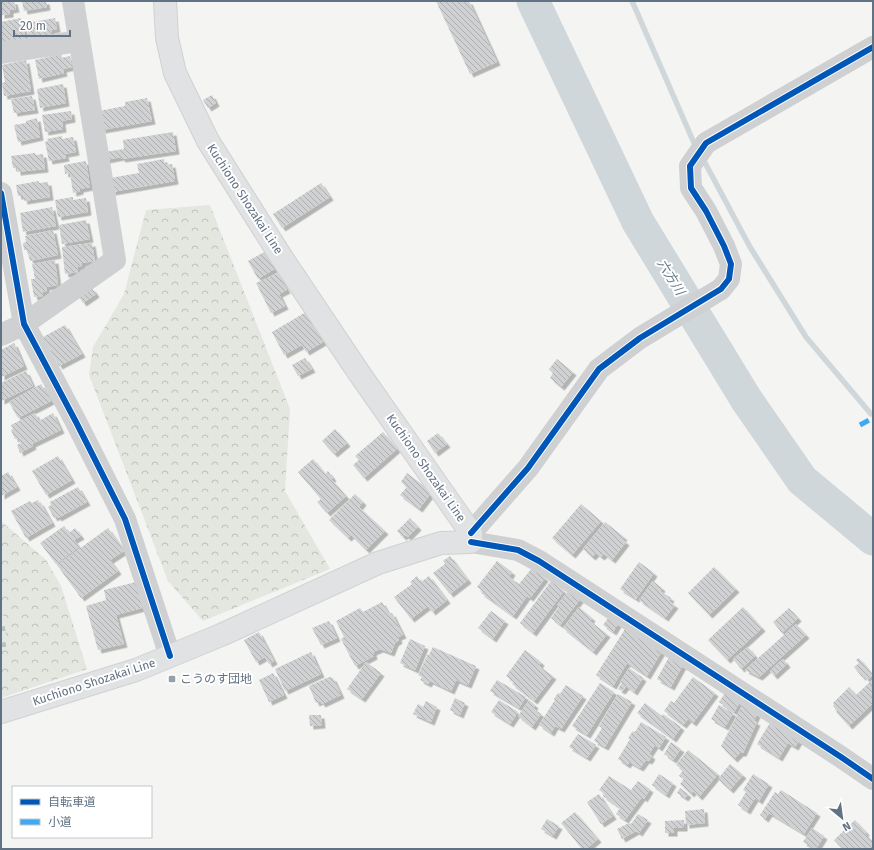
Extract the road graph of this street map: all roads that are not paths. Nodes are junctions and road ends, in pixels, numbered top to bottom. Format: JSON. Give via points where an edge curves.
{"nodes":[{"id":1,"x":73,"y":1,"type":"edge"},
{"id":2,"x":165,"y":1,"type":"edge"},
{"id":3,"x":79,"y":41,"type":"junction"},
{"id":4,"x":873,"y":47,"type":"edge"},
{"id":5,"x":1,"y":53,"type":"edge"},
{"id":6,"x":1,"y":194,"type":"edge"},
{"id":7,"x":24,"y":324,"type":"junction"},
{"id":8,"x":1,"y":335,"type":"edge"},
{"id":9,"x":471,"y":537,"type":"junction"},
{"id":10,"x":170,"y":656,"type":"junction"},
{"id":11,"x":1,"y":712,"type":"edge"},
{"id":12,"x":873,"y":779,"type":"edge"}],
"edges":[{"from":1,"to":3,"type":"street"},
{"from":2,"to":9,"type":"main road","name":"Kuchiono Shozakai Line","via":[[167,38],[175,73],[208,141],[280,255]]},
{"from":3,"to":5,"type":"street"},
{"from":3,"to":7,"type":"street","via":[[114,260]]},
{"from":4,"to":9,"type":"street","via":[[706,144],[690,166],[691,188],[724,246],[731,264],[729,279],[722,289],[640,338],[599,369],[528,468]]},
{"from":6,"to":7,"type":"street"},
{"from":7,"to":8,"type":"street"},
{"from":7,"to":10,"type":"street","via":[[125,519]]},
{"from":9,"to":10,"type":"main road","name":"Kuchiono Shozakai Line","via":[[441,543],[378,563],[221,636]]},
{"from":9,"to":12,"type":"street","via":[[518,550],[539,562]]},
{"from":10,"to":11,"type":"main road","name":"Kuchiono Shozakai Line","via":[[136,670]]}]}
